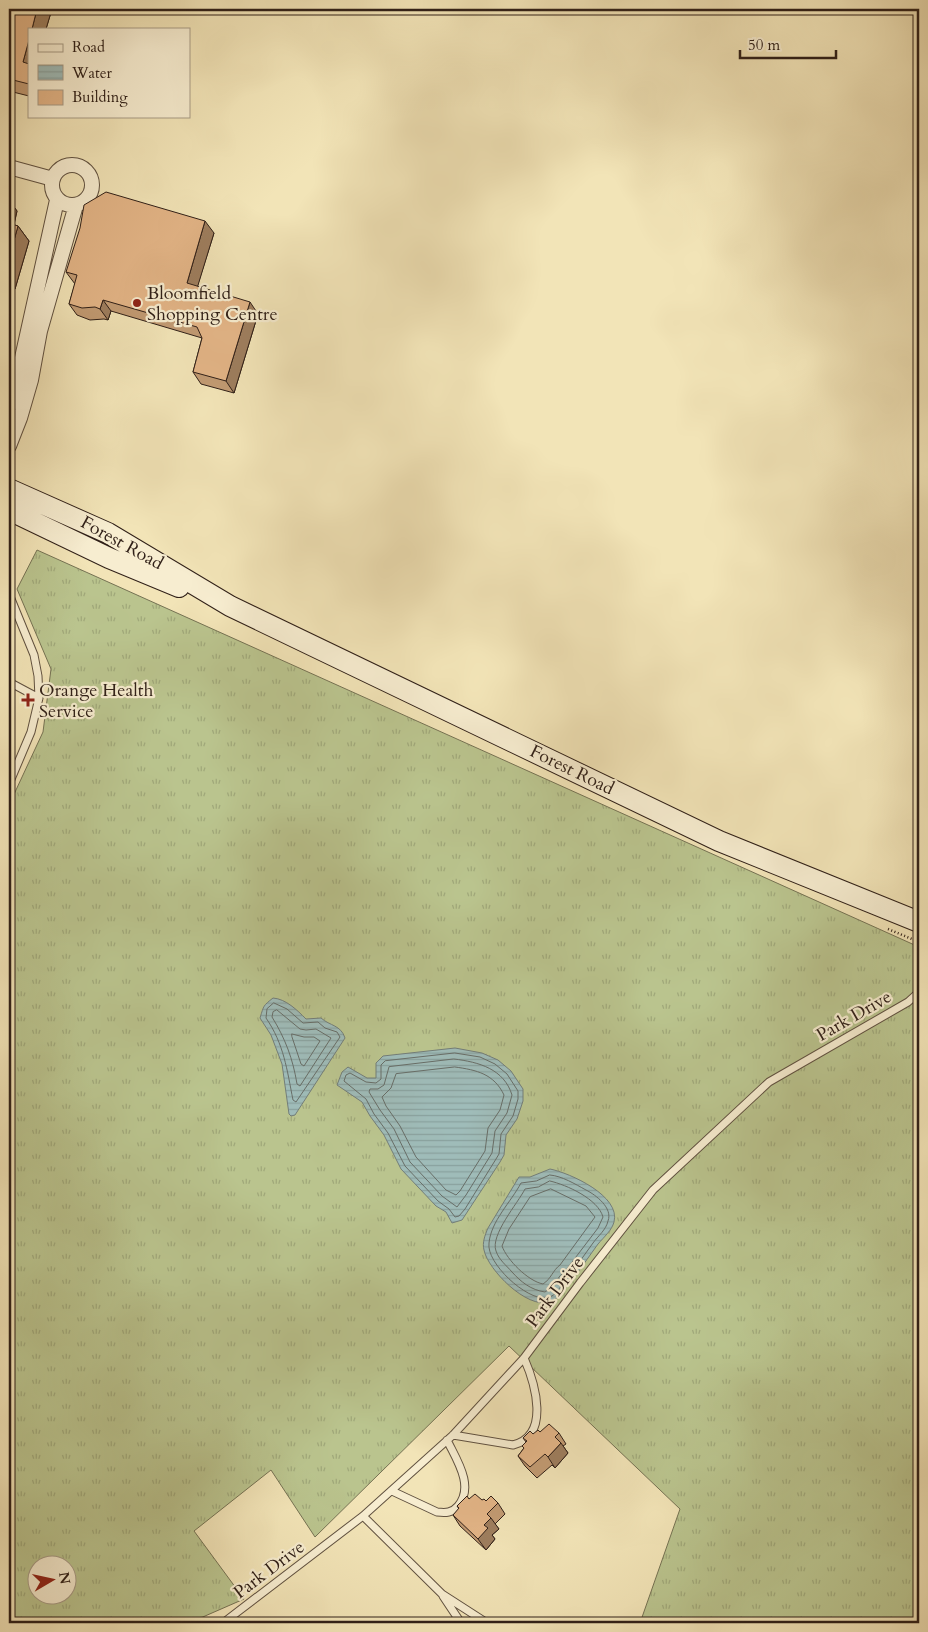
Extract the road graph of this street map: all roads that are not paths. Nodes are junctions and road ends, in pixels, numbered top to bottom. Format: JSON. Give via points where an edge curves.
{"nodes":[{"id":1,"x":9,"y":166,"type":"edge"},
{"id":2,"x":52,"y":179,"type":"junction"},
{"id":3,"x":58,"y":200,"type":"junction"},
{"id":4,"x":76,"y":205,"type":"junction"},
{"id":5,"x":9,"y":406,"type":"edge"},
{"id":6,"x":9,"y":446,"type":"edge"},
{"id":7,"x":9,"y":489,"type":"edge"},
{"id":8,"x":9,"y":510,"type":"edge"},
{"id":9,"x":9,"y":519,"type":"edge"},
{"id":10,"x":32,"y":519,"type":"junction"},
{"id":11,"x":9,"y":594,"type":"edge"},
{"id":12,"x":230,"y":606,"type":"junction"},
{"id":13,"x":9,"y":682,"type":"edge"},
{"id":14,"x":39,"y":698,"type":"junction"},
{"id":15,"x":9,"y":784,"type":"edge"},
{"id":16,"x":919,"y":922,"type":"edge"},
{"id":17,"x":919,"y":992,"type":"edge"},
{"id":18,"x":524,"y":1358,"type":"junction"},
{"id":19,"x":450,"y":1438,"type":"junction"},
{"id":20,"x":392,"y":1491,"type":"junction"},
{"id":21,"x":363,"y":1516,"type":"junction"},
{"id":22,"x":442,"y":1594,"type":"junction"},
{"id":23,"x":223,"y":1623,"type":"edge"},
{"id":24,"x":461,"y":1623,"type":"edge"},
{"id":25,"x":487,"y":1623,"type":"edge"}],
"edges":[{"from":1,"to":2,"type":"street"},
{"from":2,"to":3,"type":"street"},
{"from":2,"to":4,"type":"street","via":[[66,166],[76,165],[85,170],[92,181],[91,192],[85,201]]},
{"from":3,"to":4,"type":"street","via":[[66,205]]},
{"from":3,"to":5,"type":"street"},
{"from":4,"to":6,"type":"street","via":[[40,331],[31,380]]},
{"from":7,"to":12,"type":"main road","name":"Forest Road","via":[[108,533]]},
{"from":8,"to":10,"type":"main road","name":"Forest Road"},
{"from":9,"to":10,"type":"lane"},
{"from":10,"to":12,"type":"main road","name":"Forest Road","via":[[109,558]]},
{"from":11,"to":14,"type":"lane","via":[[34,655]]},
{"from":12,"to":16,"type":"main road","name":"Forest Road","via":[[719,841]]},
{"from":13,"to":14,"type":"lane"},
{"from":14,"to":15,"type":"lane","via":[[31,732]]},
{"from":17,"to":18,"type":"lane","name":"Park Drive","via":[[908,1002],[770,1082],[652,1190]]},
{"from":18,"to":19,"type":"lane","name":"Park Drive"},
{"from":18,"to":19,"type":"lane","via":[[532,1376],[537,1408],[528,1439],[513,1445]]},
{"from":19,"to":20,"type":"lane","name":"Park Drive"},
{"from":19,"to":20,"type":"lane","via":[[465,1487],[455,1509],[437,1512]]},
{"from":20,"to":21,"type":"lane","name":"Park Drive"},
{"from":21,"to":22,"type":"lane"},
{"from":21,"to":23,"type":"lane","name":"Park Drive"},
{"from":22,"to":24,"type":"lane"},
{"from":22,"to":25,"type":"lane"}]}
